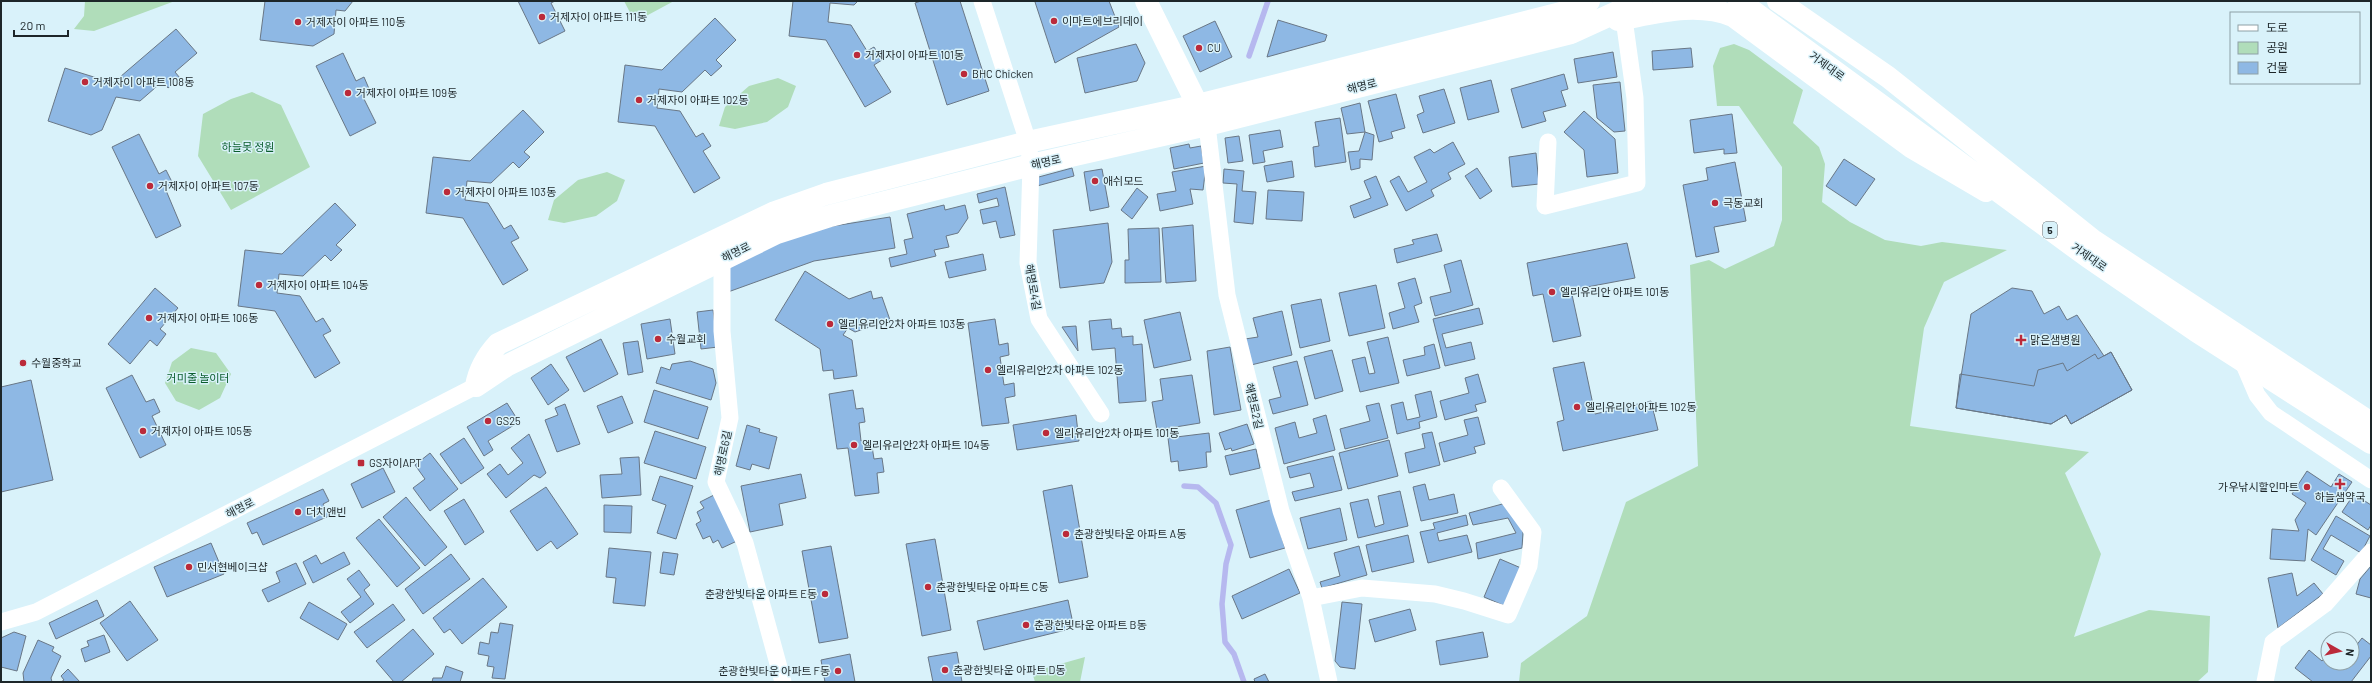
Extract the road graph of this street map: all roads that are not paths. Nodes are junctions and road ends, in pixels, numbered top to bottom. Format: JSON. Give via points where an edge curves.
{"nodes":[{"id":1,"x":982,"y":1,"type":"edge"},
{"id":2,"x":1146,"y":1,"type":"edge"},
{"id":3,"x":1564,"y":1,"type":"edge"},
{"id":4,"x":1589,"y":1,"type":"edge"},
{"id":5,"x":1641,"y":1,"type":"edge"},
{"id":6,"x":1739,"y":1,"type":"edge"},
{"id":7,"x":1778,"y":1,"type":"edge"},
{"id":8,"x":1538,"y":19,"type":"junction"},
{"id":9,"x":1624,"y":19,"type":"junction"},
{"id":10,"x":1591,"y":25,"type":"junction"},
{"id":11,"x":1198,"y":105,"type":"junction"},
{"id":12,"x":1207,"y":125,"type":"junction"},
{"id":13,"x":1028,"y":142,"type":"junction"},
{"id":14,"x":1548,"y":142,"type":"dead end"},
{"id":15,"x":1031,"y":165,"type":"junction"},
{"id":16,"x":2026,"y":213,"type":"junction"},
{"id":17,"x":722,"y":236,"type":"junction"},
{"id":18,"x":722,"y":260,"type":"junction"},
{"id":19,"x":2242,"y":360,"type":"junction"},
{"id":20,"x":476,"y":386,"type":"junction"},
{"id":21,"x":1101,"y":414,"type":"dead end"},
{"id":22,"x":2371,"y":424,"type":"edge"},
{"id":23,"x":2371,"y":444,"type":"edge"},
{"id":24,"x":2371,"y":480,"type":"edge"},
{"id":25,"x":1501,"y":488,"type":"dead end"},
{"id":26,"x":2371,"y":552,"type":"edge"},
{"id":27,"x":1311,"y":598,"type":"junction"},
{"id":28,"x":1,"y":622,"type":"edge"},
{"id":29,"x":783,"y":682,"type":"edge"},
{"id":30,"x":1328,"y":682,"type":"edge"},
{"id":31,"x":2264,"y":682,"type":"edge"}],
"edges":[{"from":1,"to":13,"type":"street","name":"해명로4길"},
{"from":2,"to":11,"type":"street"},
{"from":3,"to":8,"type":"street"},
{"from":4,"to":8,"type":"street","name":"해명로","via":[[1569,11]]},
{"from":5,"to":10,"type":"street","name":"해명로"},
{"from":6,"to":16,"type":"street","name":"거제대로","number":"5"},
{"from":7,"to":22,"type":"street","name":"거제대로","number":"5","via":[[1888,77],[2094,241]]},
{"from":8,"to":11,"type":"street","name":"해명로"},
{"from":9,"to":10,"type":"street"},
{"from":9,"to":14,"type":"street","via":[[1636,98],[1636,183],[1545,206]]},
{"from":9,"to":16,"type":"street","via":[[1696,8],[1716,10],[1733,16],[1911,147]]},
{"from":10,"to":12,"type":"street","name":"해명로","via":[[1526,45]]},
{"from":11,"to":12,"type":"street"},
{"from":11,"to":13,"type":"street","name":"해명로"},
{"from":12,"to":15,"type":"street","name":"해명로"},
{"from":12,"to":27,"type":"street","name":"해명로2길","via":[[1227,295],[1281,511]]},
{"from":13,"to":15,"type":"street","name":"해명로4길"},
{"from":13,"to":17,"type":"street","name":"해명로","via":[[826,194],[775,212]]},
{"from":15,"to":18,"type":"street","name":"해명로","via":[[830,216],[778,233]]},
{"from":15,"to":21,"type":"street","name":"해명로4길","via":[[1028,263],[1039,319]]},
{"from":16,"to":19,"type":"street","name":"거제대로","number":"5"},
{"from":17,"to":18,"type":"street","name":"해명로6길"},
{"from":17,"to":20,"type":"street","name":"해명로","via":[[498,344],[478,373]]},
{"from":18,"to":20,"type":"street","name":"해명로","via":[[506,366]]},
{"from":18,"to":29,"type":"street","name":"해명로6길","via":[[722,331],[730,418],[716,482],[745,542]]},
{"from":19,"to":23,"type":"street","name":"거제대로","number":"5"},
{"from":19,"to":24,"type":"street","via":[[2257,395],[2271,413]]},
{"from":20,"to":28,"type":"street","name":"해명로","via":[[36,612]]},
{"from":25,"to":27,"type":"street","via":[[1533,532],[1529,566],[1508,615],[1464,600],[1435,594],[1362,588]]},
{"from":26,"to":31,"type":"street","via":[[2325,604],[2273,642]]},
{"from":27,"to":30,"type":"street","name":"해명로2길"}]}
